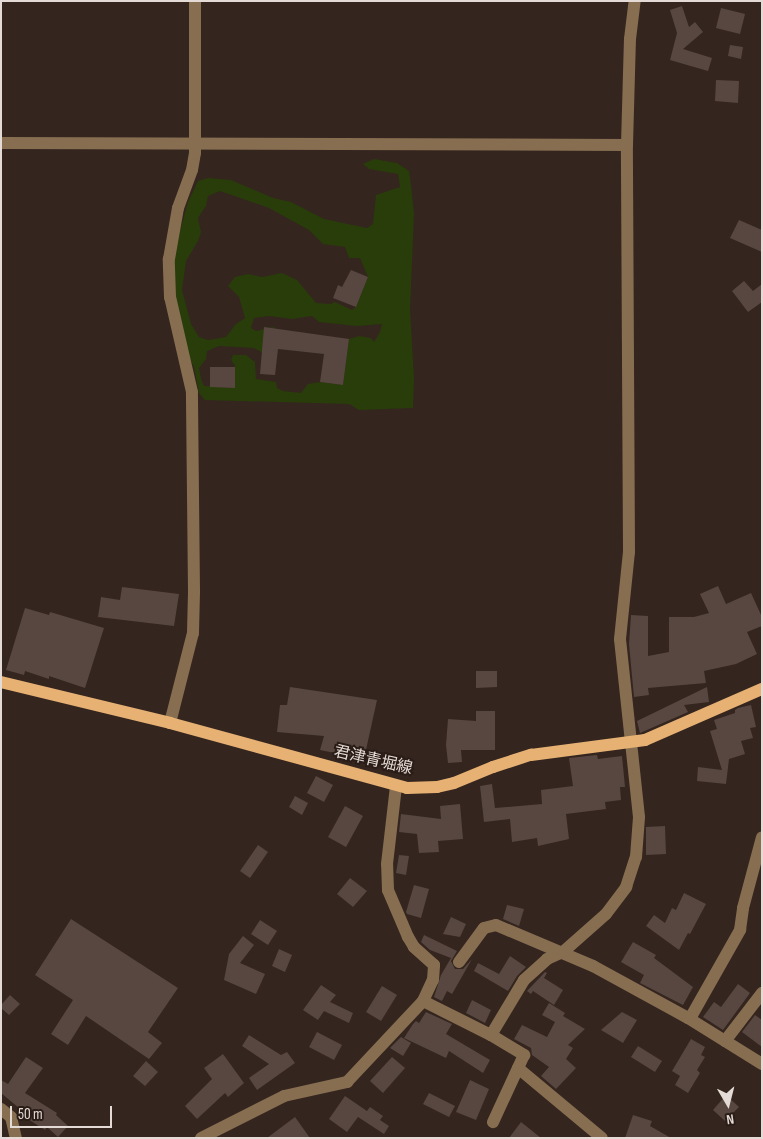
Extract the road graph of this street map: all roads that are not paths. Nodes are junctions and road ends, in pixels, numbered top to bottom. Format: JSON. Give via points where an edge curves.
{"nodes":[{"id":1,"x":195,"y":1,"type":"edge"},
{"id":2,"x":635,"y":1,"type":"edge"},
{"id":3,"x":1,"y":143,"type":"edge"},
{"id":4,"x":196,"y":143,"type":"junction"},
{"id":5,"x":627,"y":145,"type":"junction"},
{"id":6,"x":1,"y":682,"type":"edge"},
{"id":7,"x":762,"y":689,"type":"edge"},
{"id":8,"x":170,"y":723,"type":"junction"},
{"id":9,"x":630,"y":744,"type":"junction"},
{"id":10,"x":396,"y":786,"type":"junction"},
{"id":11,"x":762,"y":837,"type":"edge"},
{"id":12,"x":562,"y":952,"type":"junction"},
{"id":13,"x":459,"y":962,"type":"dead end"},
{"id":14,"x":762,"y":993,"type":"edge"},
{"id":15,"x":423,"y":1001,"type":"junction"},
{"id":16,"x":688,"y":1018,"type":"junction"},
{"id":17,"x":491,"y":1035,"type":"junction"},
{"id":18,"x":725,"y":1041,"type":"junction"},
{"id":19,"x":762,"y":1064,"type":"edge"},
{"id":20,"x":518,"y":1068,"type":"junction"},
{"id":21,"x":1,"y":1109,"type":"edge"},
{"id":22,"x":493,"y":1122,"type":"dead end"},
{"id":23,"x":226,"y":1132,"type":"edge"},
{"id":24,"x":16,"y":1138,"type":"edge"},
{"id":25,"x":201,"y":1138,"type":"edge"},
{"id":26,"x":602,"y":1138,"type":"edge"}],
"edges":[{"from":1,"to":4,"type":"street"},
{"from":2,"to":5,"type":"street","via":[[630,39]]},
{"from":3,"to":4,"type":"street"},
{"from":4,"to":5,"type":"street"},
{"from":4,"to":8,"type":"street","via":[[192,170],[178,208],[169,259],[170,297],[192,392],[194,582],[193,633]]},
{"from":5,"to":9,"type":"street","via":[[629,552],[620,639]]},
{"from":6,"to":8,"type":"main road","name":"君津青堀線"},
{"from":7,"to":9,"type":"main road","name":"君津青堀線"},
{"from":8,"to":10,"type":"main road","name":"君津青堀線"},
{"from":9,"to":10,"type":"main road","name":"君津青堀線","via":[[531,755],[437,787]]},
{"from":9,"to":12,"type":"street","via":[[639,817],[636,857],[626,887],[606,914]]},
{"from":10,"to":15,"type":"street","via":[[387,864],[388,890],[414,947],[434,966],[433,980]]},
{"from":11,"to":16,"type":"street","via":[[740,930]]},
{"from":12,"to":13,"type":"street","via":[[489,925]]},
{"from":12,"to":16,"type":"street"},
{"from":12,"to":17,"type":"street","via":[[547,959],[524,980]]},
{"from":14,"to":18,"type":"street"},
{"from":15,"to":17,"type":"street"},
{"from":15,"to":23,"type":"street","via":[[347,1082],[284,1096]]},
{"from":16,"to":18,"type":"street"},
{"from":17,"to":20,"type":"street","via":[[524,1055]]},
{"from":18,"to":19,"type":"street"},
{"from":20,"to":22,"type":"street"},
{"from":20,"to":26,"type":"street"},
{"from":21,"to":24,"type":"street","via":[[11,1116]]},
{"from":23,"to":25,"type":"street"}]}
